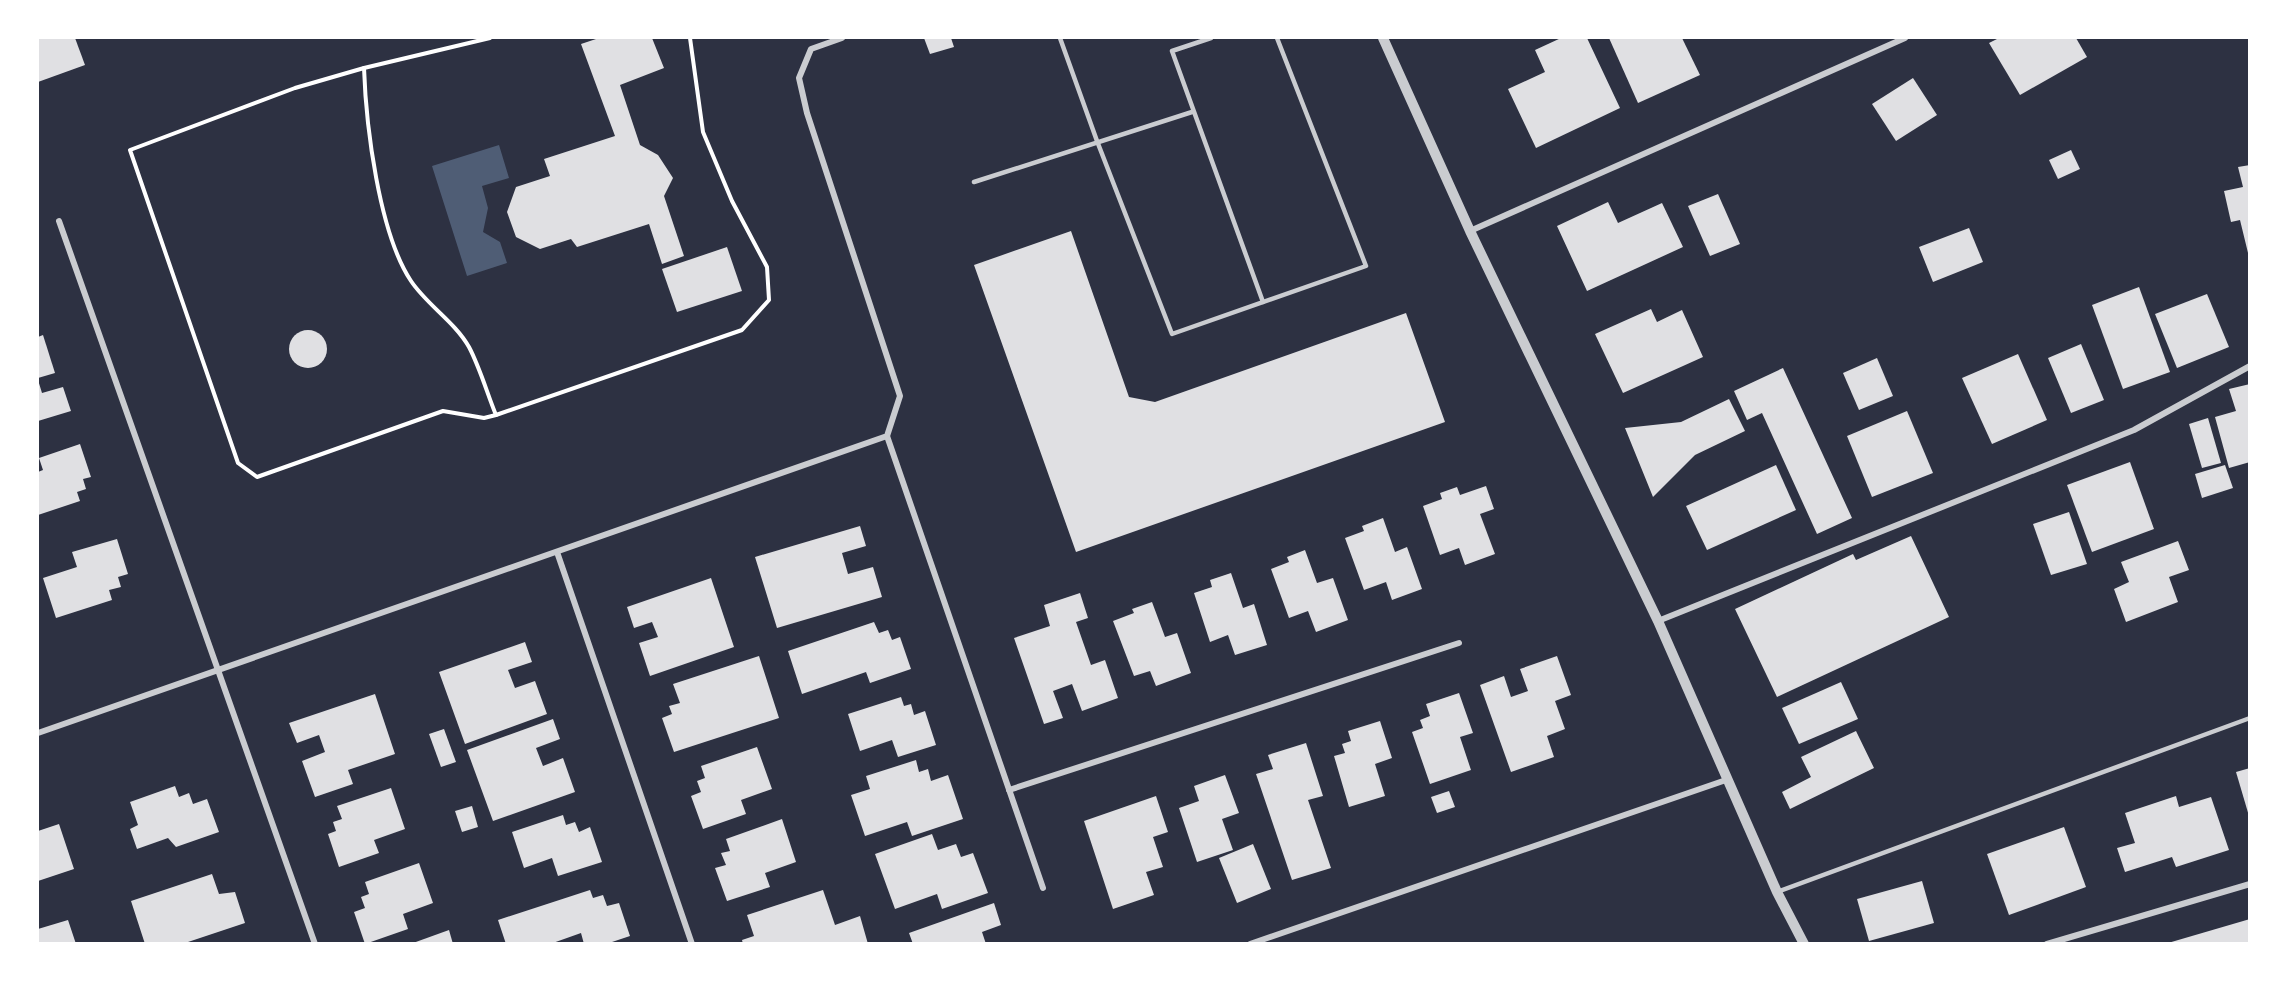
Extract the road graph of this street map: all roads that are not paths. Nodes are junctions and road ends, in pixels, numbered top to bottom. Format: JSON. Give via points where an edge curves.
{"nodes":[{"id":1,"x":842,"y":38,"type":"edge"},
{"id":2,"x":1060,"y":38,"type":"edge"},
{"id":3,"x":1211,"y":38,"type":"edge"},
{"id":4,"x":1277,"y":38,"type":"edge"},
{"id":5,"x":1383,"y":38,"type":"edge"},
{"id":6,"x":1905,"y":38,"type":"edge"},
{"id":7,"x":1192,"y":112,"type":"junction"},
{"id":8,"x":1097,"y":141,"type":"junction"},
{"id":9,"x":974,"y":182,"type":"dead end"},
{"id":10,"x":59,"y":221,"type":"dead end"},
{"id":11,"x":1470,"y":231,"type":"junction"},
{"id":12,"x":1263,"y":302,"type":"junction"},
{"id":13,"x":2250,"y":366,"type":"edge"},
{"id":14,"x":887,"y":436,"type":"junction"},
{"id":15,"x":557,"y":552,"type":"junction"},
{"id":16,"x":1658,"y":621,"type":"junction"},
{"id":17,"x":1459,"y":643,"type":"dead end"},
{"id":18,"x":220,"y":670,"type":"junction"},
{"id":19,"x":2250,"y":718,"type":"edge"},
{"id":20,"x":38,"y":734,"type":"edge"},
{"id":21,"x":1726,"y":780,"type":"junction"},
{"id":22,"x":1009,"y":790,"type":"junction"},
{"id":23,"x":2250,"y":884,"type":"edge"},
{"id":24,"x":1043,"y":888,"type":"dead end"},
{"id":25,"x":1776,"y":892,"type":"junction"},
{"id":26,"x":315,"y":944,"type":"edge"},
{"id":27,"x":692,"y":944,"type":"edge"},
{"id":28,"x":1250,"y":944,"type":"edge"},
{"id":29,"x":1804,"y":944,"type":"edge"},
{"id":30,"x":2047,"y":944,"type":"edge"}],
"edges":[{"from":1,"to":14,"type":"street","via":[[811,49],[799,78],[900,396]]},
{"from":2,"to":8,"type":"lane"},
{"from":3,"to":7,"type":"lane","via":[[1172,51]]},
{"from":4,"to":12,"type":"lane","via":[[1366,266]]},
{"from":5,"to":11,"type":"street"},
{"from":6,"to":11,"type":"street"},
{"from":7,"to":8,"type":"lane"},
{"from":7,"to":12,"type":"lane"},
{"from":8,"to":9,"type":"lane"},
{"from":8,"to":12,"type":"lane","via":[[1172,334]]},
{"from":10,"to":18,"type":"street"},
{"from":11,"to":16,"type":"street"},
{"from":13,"to":16,"type":"street","via":[[2134,430]]},
{"from":14,"to":15,"type":"street"},
{"from":14,"to":22,"type":"street"},
{"from":15,"to":18,"type":"street"},
{"from":15,"to":27,"type":"street"},
{"from":16,"to":21,"type":"street"},
{"from":17,"to":22,"type":"street"},
{"from":18,"to":20,"type":"street"},
{"from":18,"to":26,"type":"street"},
{"from":19,"to":25,"type":"lane"},
{"from":21,"to":25,"type":"street"},
{"from":21,"to":28,"type":"street"},
{"from":22,"to":24,"type":"street"},
{"from":23,"to":30,"type":"street"},
{"from":25,"to":29,"type":"street"}]}
